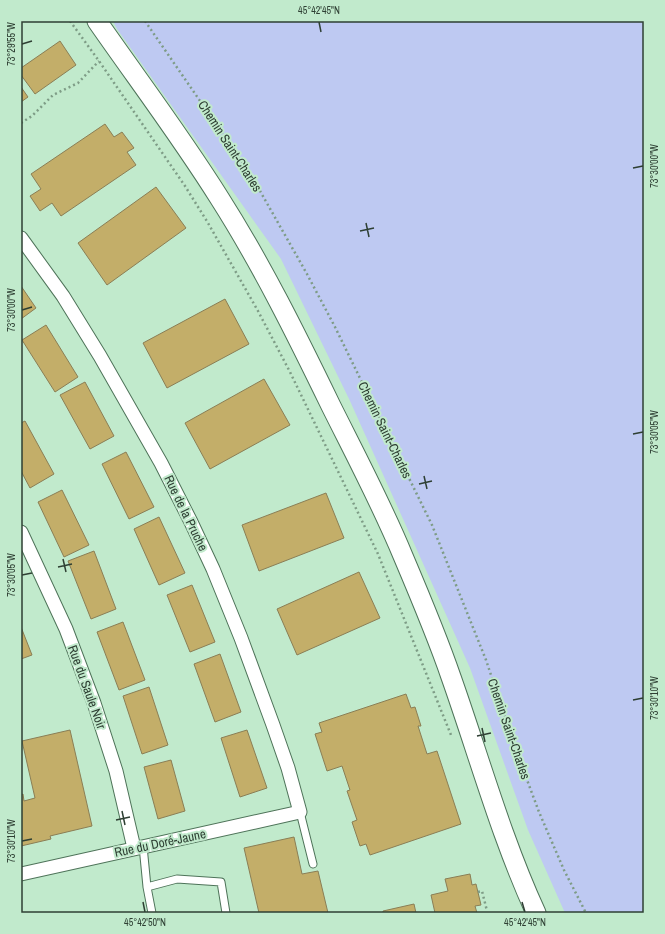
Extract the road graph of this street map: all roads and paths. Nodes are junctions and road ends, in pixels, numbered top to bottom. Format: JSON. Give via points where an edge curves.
{"nodes":[{"id":1,"x":70,"y":21,"type":"edge"},
{"id":2,"x":97,"y":21,"type":"edge"},
{"id":3,"x":145,"y":21,"type":"edge"},
{"id":4,"x":99,"y":61,"type":"junction"},
{"id":5,"x":21,"y":123,"type":"edge"},
{"id":6,"x":21,"y":238,"type":"edge"},
{"id":7,"x":21,"y":532,"type":"edge"},
{"id":8,"x":452,"y":737,"type":"dead end"},
{"id":9,"x":300,"y":812,"type":"junction"},
{"id":10,"x":139,"y":847,"type":"junction"},
{"id":11,"x":313,"y":864,"type":"dead end"},
{"id":12,"x":21,"y":874,"type":"edge"},
{"id":13,"x":147,"y":886,"type":"junction"},
{"id":14,"x":478,"y":892,"type":"dead end"},
{"id":15,"x":487,"y":911,"type":"dead end"},
{"id":16,"x":152,"y":913,"type":"edge"},
{"id":17,"x":226,"y":913,"type":"edge"},
{"id":18,"x":536,"y":913,"type":"edge"},
{"id":19,"x":586,"y":913,"type":"edge"}],
"edges":[{"from":1,"to":4,"type":"path"},
{"from":2,"to":18,"type":"main road","via":[[206,177],[288,318],[402,554],[441,649],[512,854]]},
{"from":3,"to":19,"type":"path","name":"Chemin Saint-Charles","via":[[251,175],[335,327],[435,532],[486,660],[539,812]]},
{"from":4,"to":5,"type":"path","via":[[78,83],[53,94],[32,116]]},
{"from":4,"to":8,"type":"path","via":[[185,186],[258,311],[290,372],[378,554]]},
{"from":6,"to":9,"type":"street","name":"Rue de la Pruche","via":[[100,356],[161,463],[191,522],[241,638],[288,768]]},
{"from":7,"to":10,"type":"street","name":"Rue du Saule Noir","via":[[66,629],[94,704]]},
{"from":9,"to":10,"type":"street","name":"Rue du Doré-Jaune"},
{"from":9,"to":11,"type":"lane"},
{"from":10,"to":12,"type":"street","name":"Rue du Doré-Jaune"},
{"from":10,"to":13,"type":"lane"},
{"from":13,"to":16,"type":"lane"},
{"from":13,"to":17,"type":"lane","via":[[177,879],[221,882]]},
{"from":14,"to":15,"type":"path","via":[[482,891]]}]}
